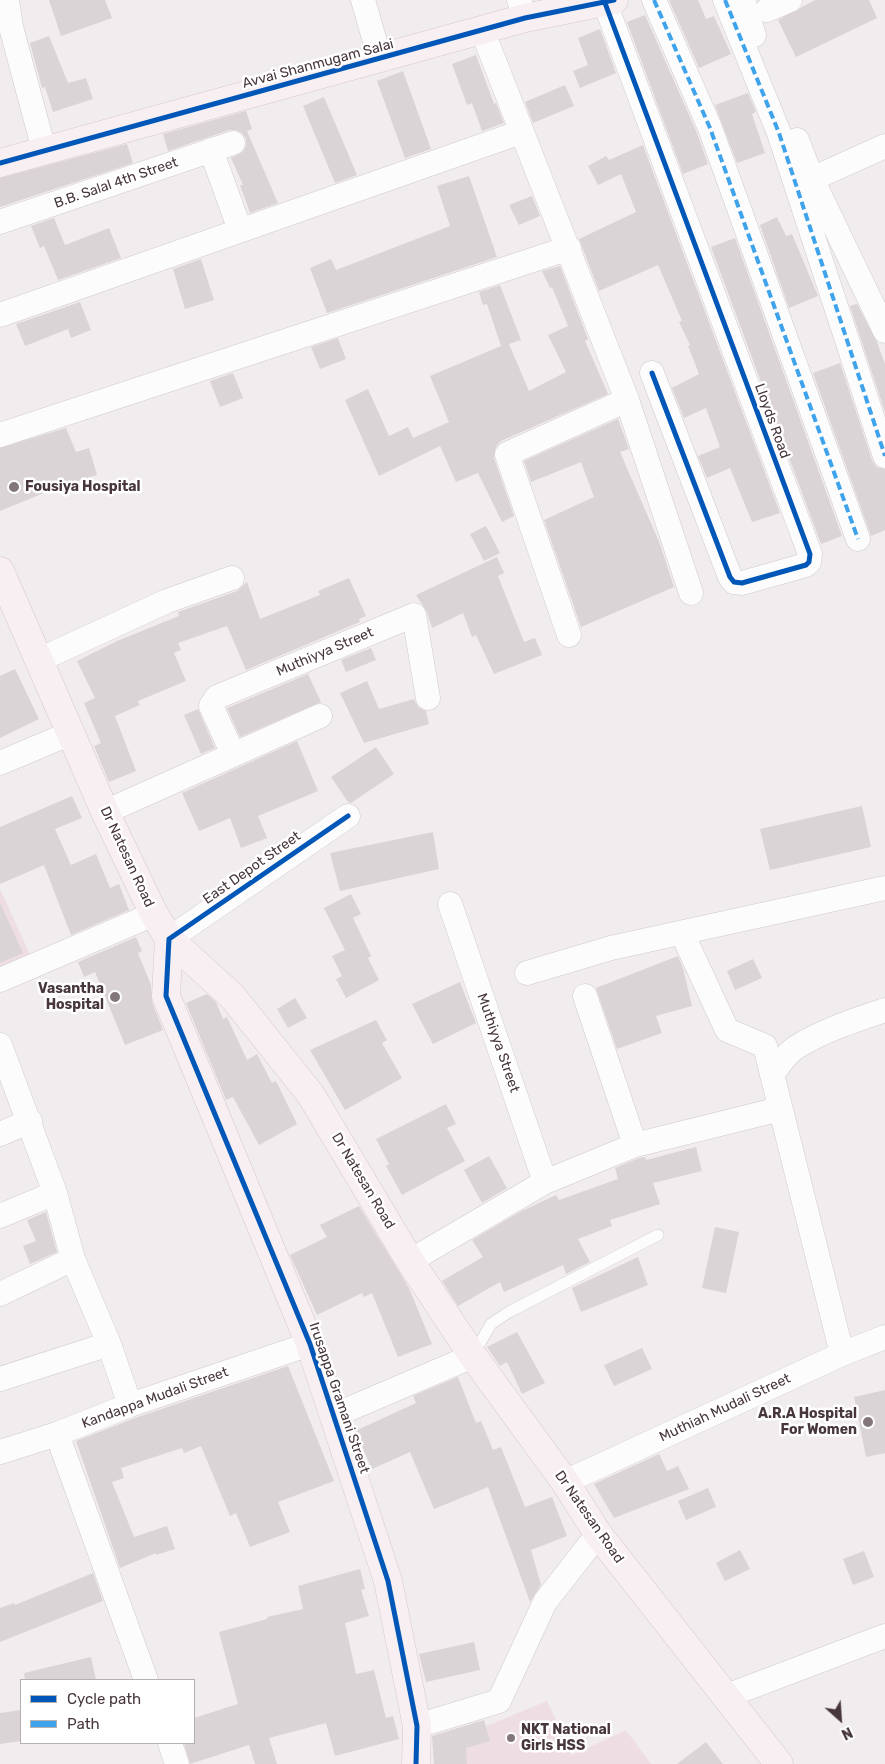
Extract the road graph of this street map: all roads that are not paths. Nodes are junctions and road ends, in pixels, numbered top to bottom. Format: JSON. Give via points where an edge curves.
{"nodes":[{"id":1,"x":7,"y":0,"type":"edge"},
{"id":2,"x":363,"y":0,"type":"edge"},
{"id":3,"x":654,"y":0,"type":"edge"},
{"id":4,"x":725,"y":0,"type":"edge"},
{"id":5,"x":743,"y":0,"type":"edge"},
{"id":6,"x":790,"y":0,"type":"edge"},
{"id":7,"x":609,"y":1,"type":"edge"},
{"id":8,"x":522,"y":9,"type":"edge"},
{"id":9,"x":767,"y":10,"type":"dead end"},
{"id":10,"x":482,"y":30,"type":"junction"},
{"id":11,"x":380,"y":60,"type":"junction"},
{"id":12,"x":521,"y":132,"type":"junction"},
{"id":13,"x":885,"y":146,"type":"edge"},
{"id":14,"x":44,"y":150,"type":"junction"},
{"id":15,"x":0,"y":164,"type":"edge"},
{"id":16,"x":812,"y":179,"type":"junction"},
{"id":17,"x":0,"y":222,"type":"edge"},
{"id":18,"x":240,"y":230,"type":"junction"},
{"id":19,"x":569,"y":248,"type":"junction"},
{"id":20,"x":0,"y":315,"type":"edge"},
{"id":21,"x":885,"y":331,"type":"edge"},
{"id":22,"x":652,"y":373,"type":"dead end"},
{"id":23,"x":627,"y":400,"type":"junction"},
{"id":24,"x":0,"y":436,"type":"edge"},
{"id":25,"x":885,"y":456,"type":"edge"},
{"id":26,"x":858,"y":539,"type":"dead end"},
{"id":27,"x":0,"y":571,"type":"edge"},
{"id":28,"x":232,"y":578,"type":"dead end"},
{"id":29,"x":691,"y":593,"type":"dead end"},
{"id":30,"x":568,"y":635,"type":"dead end"},
{"id":31,"x":39,"y":660,"type":"junction"},
{"id":32,"x":428,"y":698,"type":"dead end"},
{"id":33,"x":320,"y":716,"type":"dead end"},
{"id":34,"x":71,"y":733,"type":"junction"},
{"id":35,"x":233,"y":754,"type":"junction"},
{"id":36,"x":0,"y":763,"type":"edge"},
{"id":37,"x":105,"y":812,"type":"junction"},
{"id":38,"x":348,"y":816,"type":"dead end"},
{"id":39,"x":885,"y":888,"type":"edge"},
{"id":40,"x":450,"y":904,"type":"dead end"},
{"id":41,"x":154,"y":914,"type":"junction"},
{"id":42,"x":682,"y":933,"type":"junction"},
{"id":43,"x":169,"y":939,"type":"junction"},
{"id":44,"x":527,"y":973,"type":"dead end"},
{"id":45,"x":0,"y":980,"type":"edge"},
{"id":46,"x":585,"y":996,"type":"dead end"},
{"id":47,"x":885,"y":1010,"type":"edge"},
{"id":48,"x":1,"y":1050,"type":"edge"},
{"id":49,"x":772,"y":1075,"type":"junction"},
{"id":50,"x":780,"y":1109,"type":"junction"},
{"id":51,"x":30,"y":1121,"type":"junction"},
{"id":52,"x":0,"y":1134,"type":"edge"},
{"id":53,"x":635,"y":1145,"type":"junction"},
{"id":54,"x":545,"y":1182,"type":"junction"},
{"id":55,"x":55,"y":1193,"type":"junction"},
{"id":56,"x":0,"y":1216,"type":"edge"},
{"id":57,"x":658,"y":1235,"type":"dead end"},
{"id":58,"x":73,"y":1259,"type":"junction"},
{"id":59,"x":410,"y":1261,"type":"junction"},
{"id":60,"x":0,"y":1294,"type":"edge"},
{"id":61,"x":885,"y":1337,"type":"edge"},
{"id":62,"x":109,"y":1344,"type":"junction"},
{"id":63,"x":310,"y":1344,"type":"junction"},
{"id":64,"x":842,"y":1354,"type":"junction"},
{"id":65,"x":472,"y":1356,"type":"junction"},
{"id":66,"x":0,"y":1379,"type":"edge"},
{"id":67,"x":130,"y":1405,"type":"junction"},
{"id":68,"x":334,"y":1415,"type":"junction"},
{"id":69,"x":57,"y":1434,"type":"junction"},
{"id":70,"x":0,"y":1452,"type":"edge"},
{"id":71,"x":565,"y":1482,"type":"junction"},
{"id":72,"x":598,"y":1534,"type":"junction"},
{"id":73,"x":885,"y":1636,"type":"edge"},
{"id":74,"x":146,"y":1679,"type":"edge"},
{"id":75,"x":724,"y":1697,"type":"junction"},
{"id":76,"x":417,"y":1726,"type":"junction"},
{"id":77,"x":170,"y":1744,"type":"edge"},
{"id":78,"x":177,"y":1764,"type":"edge"},
{"id":79,"x":416,"y":1764,"type":"edge"},
{"id":80,"x":779,"y":1764,"type":"edge"}],
"edges":[{"from":1,"to":14,"type":"street","via":[[11,27]]},
{"from":2,"to":11,"type":"street"},
{"from":3,"to":26,"type":"street","via":[[710,128]]},
{"from":4,"to":25,"type":"street","via":[[779,133]]},
{"from":5,"to":16,"type":"street","via":[[747,18]]},
{"from":6,"to":9,"type":"street"},
{"from":7,"to":8,"type":"street","name":"Avvai Shanmugam Salai"},
{"from":7,"to":22,"type":"street","name":"Lloyds Road","via":[[810,554],[810,562],[742,583],[734,582]]},
{"from":8,"to":10,"type":"street","name":"Avvai Shanmugam Salai"},
{"from":10,"to":11,"type":"street","name":"Avvai Shanmugam Salai"},
{"from":10,"to":12,"type":"street"},
{"from":11,"to":14,"type":"street","name":"Avvai Shanmugam Salai"},
{"from":12,"to":18,"type":"street"},
{"from":12,"to":19,"type":"street"},
{"from":13,"to":16,"type":"street"},
{"from":14,"to":15,"type":"street","name":"Avvai Shanmugam Salai"},
{"from":16,"to":21,"type":"street"},
{"from":17,"to":18,"type":"street","name":"B.B. Salal 4th Street","via":[[222,146]]},
{"from":18,"to":20,"type":"street"},
{"from":19,"to":23,"type":"street"},
{"from":19,"to":24,"type":"street"},
{"from":23,"to":29,"type":"street"},
{"from":23,"to":30,"type":"street","via":[[507,454]]},
{"from":27,"to":31,"type":"street","name":"Dr Natesan Road"},
{"from":28,"to":31,"type":"street","via":[[167,601]]},
{"from":31,"to":34,"type":"street","name":"Dr Natesan Road"},
{"from":32,"to":35,"type":"street","name":"Muthiyya Street","via":[[414,615],[217,697],[211,706]]},
{"from":33,"to":35,"type":"street"},
{"from":34,"to":36,"type":"street"},
{"from":34,"to":37,"type":"street","name":"Dr Natesan Road"},
{"from":35,"to":37,"type":"street"},
{"from":37,"to":41,"type":"street","name":"Dr Natesan Road"},
{"from":38,"to":43,"type":"street","name":"East Depot Street"},
{"from":39,"to":42,"type":"street"},
{"from":40,"to":54,"type":"street","name":"Muthiyya Street"},
{"from":41,"to":43,"type":"street","name":"Dr Natesan Road"},
{"from":41,"to":45,"type":"street"},
{"from":42,"to":44,"type":"street","via":[[611,948]]},
{"from":42,"to":49,"type":"street","via":[[727,1030],[765,1046]]},
{"from":43,"to":59,"type":"street","name":"Dr Natesan Road","via":[[232,996],[311,1095]]},
{"from":43,"to":63,"type":"street","name":"Irusappa Gramani Street","via":[[166,996]]},
{"from":46,"to":53,"type":"street"},
{"from":47,"to":49,"type":"street","via":[[852,1021],[794,1048]]},
{"from":48,"to":51,"type":"street"},
{"from":49,"to":50,"type":"street"},
{"from":50,"to":53,"type":"street"},
{"from":50,"to":64,"type":"street"},
{"from":51,"to":52,"type":"street"},
{"from":51,"to":55,"type":"street"},
{"from":53,"to":54,"type":"street"},
{"from":54,"to":59,"type":"street"},
{"from":55,"to":56,"type":"street"},
{"from":55,"to":58,"type":"street"},
{"from":57,"to":65,"type":"lane","via":[[509,1312],[491,1324]]},
{"from":58,"to":60,"type":"street"},
{"from":58,"to":62,"type":"street"},
{"from":59,"to":65,"type":"street","name":"Dr Natesan Road"},
{"from":61,"to":64,"type":"street","name":"Muthiah Mudali Street"},
{"from":62,"to":66,"type":"street"},
{"from":62,"to":67,"type":"street"},
{"from":63,"to":67,"type":"street","name":"Kandappa Mudali Street"},
{"from":63,"to":68,"type":"street","name":"Irusappa Gramani Street"},
{"from":64,"to":71,"type":"street","name":"Muthiah Mudali Street"},
{"from":65,"to":68,"type":"street"},
{"from":65,"to":71,"type":"street","name":"Dr Natesan Road"},
{"from":67,"to":69,"type":"street","name":"Kandappa Mudali Street"},
{"from":68,"to":76,"type":"street","name":"Irusappa Gramani Street","via":[[388,1581]]},
{"from":69,"to":70,"type":"street","name":"Kandappa Mudali Street"},
{"from":69,"to":74,"type":"street"},
{"from":71,"to":72,"type":"street","name":"Dr Natesan Road"},
{"from":72,"to":75,"type":"street","name":"Dr Natesan Road"},
{"from":72,"to":76,"type":"street","via":[[545,1602],[498,1701]]},
{"from":73,"to":75,"type":"street"},
{"from":75,"to":80,"type":"street","name":"Dr Natesan Road"},
{"from":76,"to":79,"type":"street","name":"Irusappa Gramani Street"},
{"from":77,"to":78,"type":"street"}]}
